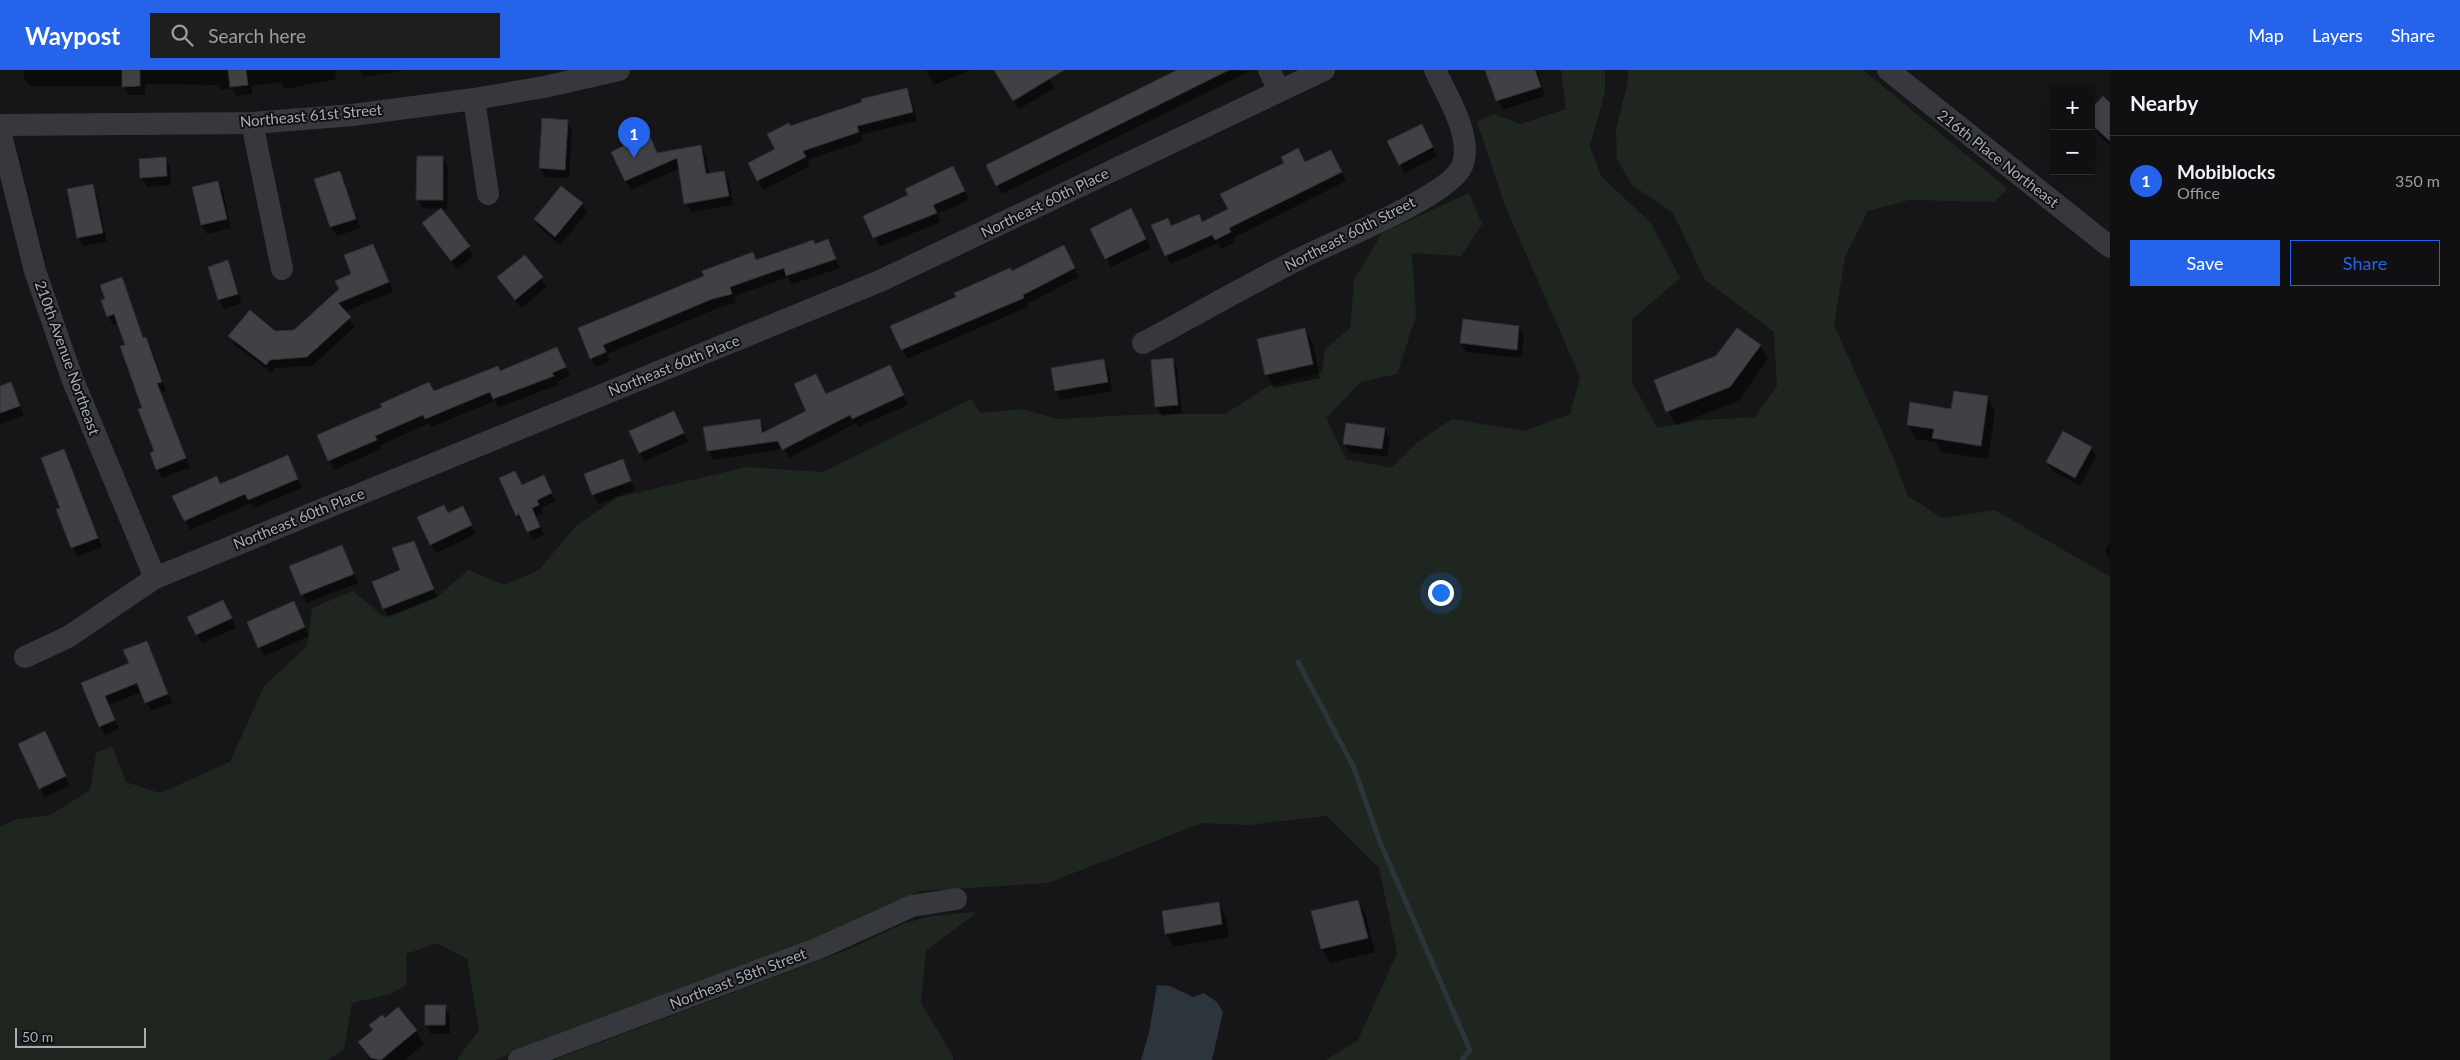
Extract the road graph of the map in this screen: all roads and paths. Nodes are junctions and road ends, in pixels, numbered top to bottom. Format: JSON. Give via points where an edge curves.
{"nodes":[{"id":1,"x":619,"y":70,"type":"edge"},
{"id":2,"x":1269,"y":70,"type":"edge"},
{"id":3,"x":1324,"y":70,"type":"edge"},
{"id":4,"x":1435,"y":70,"type":"edge"},
{"id":5,"x":1888,"y":70,"type":"edge"},
{"id":6,"x":1280,"y":90,"type":"junction"},
{"id":7,"x":474,"y":99,"type":"junction"},
{"id":8,"x":252,"y":123,"type":"junction"},
{"id":9,"x":0,"y":125,"type":"edge"},
{"id":10,"x":0,"y":131,"type":"edge"},
{"id":11,"x":488,"y":194,"type":"dead end"},
{"id":12,"x":2110,"y":247,"type":"edge"},
{"id":13,"x":282,"y":269,"type":"dead end"},
{"id":14,"x":1143,"y":344,"type":"dead end"},
{"id":15,"x":155,"y":578,"type":"junction"},
{"id":16,"x":25,"y":657,"type":"dead end"},
{"id":17,"x":956,"y":899,"type":"dead end"},
{"id":18,"x":519,"y":1060,"type":"edge"}],
"edges":[{"from":1,"to":7,"type":"street","name":"Northeast 61st Street"},
{"from":2,"to":6,"type":"street"},
{"from":3,"to":6,"type":"street","name":"Northeast 60th Place"},
{"from":4,"to":14,"type":"street","name":"Northeast 60th Street","via":[[1460,123],[1464,145],[1462,166],[1451,181],[1407,208],[1299,259]]},
{"from":5,"to":12,"type":"street","name":"216th Place Northeast"},
{"from":6,"to":15,"type":"street","name":"Northeast 60th Place","via":[[880,281]]},
{"from":7,"to":8,"type":"street","name":"Northeast 61st Street","via":[[353,115]]},
{"from":7,"to":11,"type":"street"},
{"from":8,"to":9,"type":"street","name":"Northeast 61st Street"},
{"from":8,"to":13,"type":"street"},
{"from":10,"to":15,"type":"street","name":"210th Avenue Northeast","via":[[34,271],[76,387]]},
{"from":15,"to":16,"type":"street","name":"Northeast 60th Place","via":[[68,637]]},
{"from":17,"to":18,"type":"street","name":"Northeast 58th Street","via":[[912,906],[819,948]]}]}
